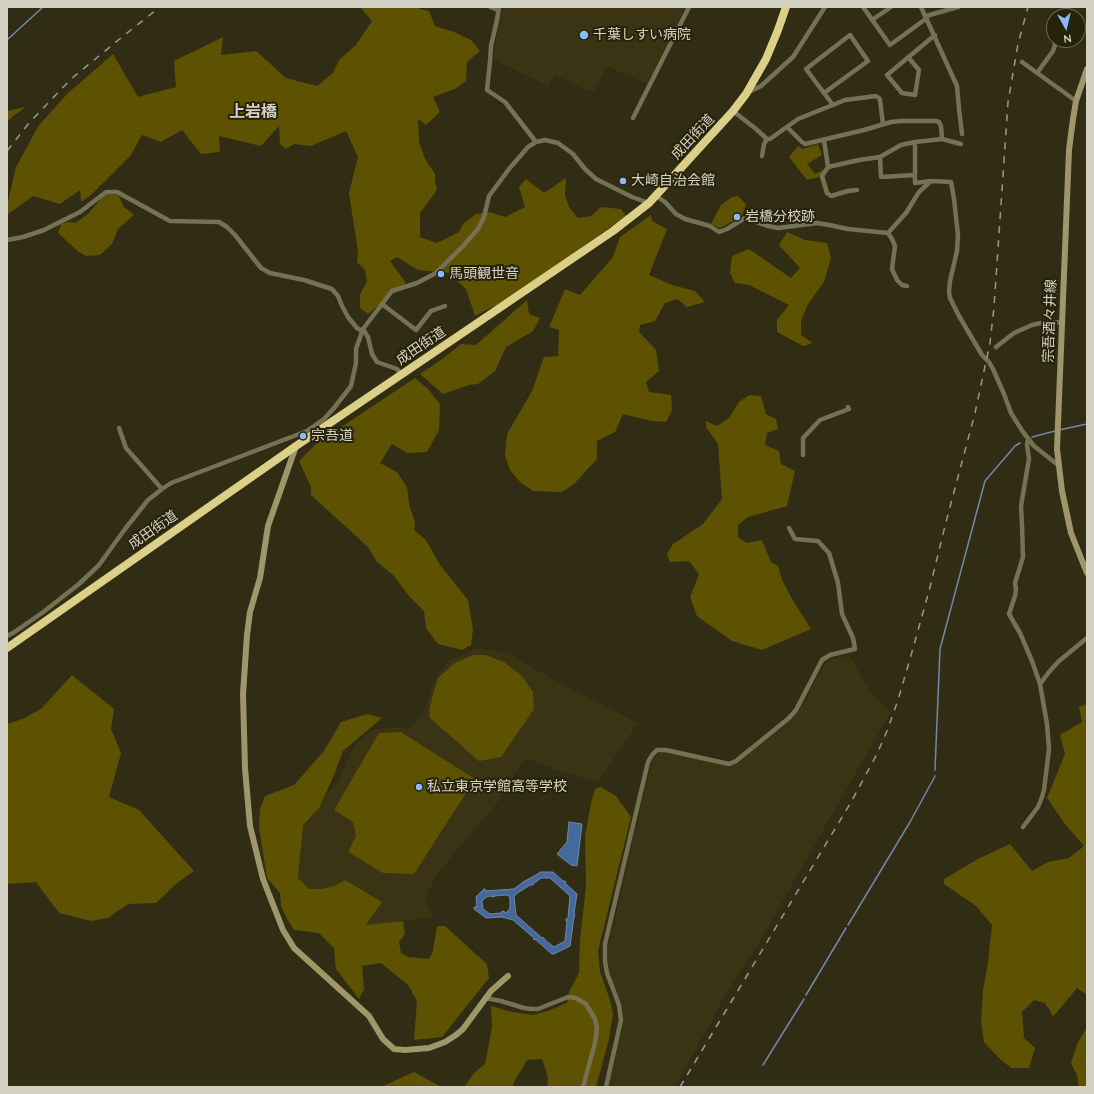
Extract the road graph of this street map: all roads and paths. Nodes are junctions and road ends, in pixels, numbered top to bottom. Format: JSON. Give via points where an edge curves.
{"nodes":[{"id":1,"x":490,"y":7,"type":"edge"},
{"id":2,"x":689,"y":7,"type":"edge"},
{"id":3,"x":786,"y":7,"type":"edge"},
{"id":4,"x":825,"y":7,"type":"edge"},
{"id":5,"x":863,"y":7,"type":"edge"},
{"id":6,"x":891,"y":7,"type":"edge"},
{"id":7,"x":921,"y":7,"type":"edge"},
{"id":8,"x":958,"y":7,"type":"edge"},
{"id":9,"x":498,"y":8,"type":"edge"},
{"id":10,"x":926,"y":17,"type":"junction"},
{"id":11,"x":872,"y":20,"type":"junction"},
{"id":12,"x":935,"y":35,"type":"junction"},
{"id":13,"x":1054,"y":48,"type":"edge"},
{"id":14,"x":908,"y":57,"type":"junction"},
{"id":15,"x":1022,"y":62,"type":"dead end"},
{"id":16,"x":1087,"y":69,"type":"edge"},
{"id":17,"x":1037,"y":73,"type":"junction"},
{"id":18,"x":746,"y":94,"type":"junction"},
{"id":19,"x":824,"y":94,"type":"junction"},
{"id":20,"x":1076,"y":101,"type":"junction"},
{"id":21,"x":833,"y":105,"type":"junction"},
{"id":22,"x":733,"y":111,"type":"junction"},
{"id":23,"x":632,"y":118,"type":"dead end"},
{"id":24,"x":883,"y":124,"type":"junction"},
{"id":25,"x":787,"y":126,"type":"junction"},
{"id":26,"x":962,"y":134,"type":"dead end"},
{"id":27,"x":942,"y":139,"type":"junction"},
{"id":28,"x":767,"y":140,"type":"junction"},
{"id":29,"x":824,"y":140,"type":"junction"},
{"id":30,"x":536,"y":142,"type":"junction"},
{"id":31,"x":915,"y":142,"type":"junction"},
{"id":32,"x":961,"y":144,"type":"dead end"},
{"id":33,"x":762,"y":156,"type":"dead end"},
{"id":34,"x":880,"y":156,"type":"junction"},
{"id":35,"x":828,"y":167,"type":"junction"},
{"id":36,"x":914,"y":175,"type":"junction"},
{"id":37,"x":931,"y":181,"type":"junction"},
{"id":38,"x":857,"y":190,"type":"dead end"},
{"id":39,"x":656,"y":196,"type":"junction"},
{"id":40,"x":649,"y":203,"type":"junction"},
{"id":41,"x":888,"y":233,"type":"junction"},
{"id":42,"x":7,"y":240,"type":"edge"},
{"id":43,"x":907,"y":286,"type":"dead end"},
{"id":44,"x":382,"y":304,"type":"junction"},
{"id":45,"x":445,"y":306,"type":"dead end"},
{"id":46,"x":1062,"y":322,"type":"junction"},
{"id":47,"x":362,"y":330,"type":"junction"},
{"id":48,"x":996,"y":347,"type":"dead end"},
{"id":49,"x":402,"y":375,"type":"junction"},
{"id":50,"x":848,"y":407,"type":"dead end"},
{"id":51,"x":118,"y":428,"type":"dead end"},
{"id":52,"x":306,"y":435,"type":"junction"},
{"id":53,"x":1028,"y":439,"type":"junction"},
{"id":54,"x":296,"y":446,"type":"junction"},
{"id":55,"x":803,"y":455,"type":"dead end"},
{"id":56,"x":1058,"y":465,"type":"junction"},
{"id":57,"x":162,"y":489,"type":"junction"},
{"id":58,"x":789,"y":528,"type":"dead end"},
{"id":59,"x":1087,"y":573,"type":"edge"},
{"id":60,"x":7,"y":636,"type":"edge"},
{"id":61,"x":1087,"y":638,"type":"edge"},
{"id":62,"x":7,"y":648,"type":"edge"},
{"id":63,"x":1040,"y":684,"type":"junction"},
{"id":64,"x":1024,"y":827,"type":"dead end"},
{"id":65,"x":508,"y":976,"type":"dead end"},
{"id":66,"x":485,"y":998,"type":"junction"},
{"id":67,"x":583,"y":1087,"type":"edge"},
{"id":68,"x":606,"y":1087,"type":"edge"}],
"edges":[{"from":1,"to":9,"type":"street"},
{"from":2,"to":23,"type":"street"},
{"from":3,"to":18,"type":"highway","name":"成田街道","via":[[766,59]]},
{"from":4,"to":18,"type":"street","via":[[793,57],[761,86]]},
{"from":5,"to":11,"type":"street"},
{"from":6,"to":11,"type":"street"},
{"from":7,"to":10,"type":"street"},
{"from":8,"to":10,"type":"street"},
{"from":9,"to":30,"type":"street","via":[[487,90],[504,102]]},
{"from":10,"to":11,"type":"street","via":[[890,45]]},
{"from":10,"to":12,"type":"street"},
{"from":12,"to":14,"type":"street"},
{"from":12,"to":26,"type":"street","via":[[957,86]]},
{"from":13,"to":17,"type":"street"},
{"from":14,"to":14,"type":"street","via":[[887,75],[902,93],[915,95],[919,70]]},
{"from":15,"to":17,"type":"street"},
{"from":16,"to":20,"type":"street","name":"宗吾酒々井線"},
{"from":17,"to":20,"type":"street"},
{"from":18,"to":22,"type":"highway","name":"成田街道"},
{"from":19,"to":19,"type":"street","via":[[806,69],[850,35],[868,61]]},
{"from":19,"to":21,"type":"street"},
{"from":20,"to":46,"type":"street","name":"宗吾酒々井線","via":[[1069,150]]},
{"from":21,"to":24,"type":"street","via":[[846,100],[876,96],[880,100]]},
{"from":21,"to":25,"type":"street"},
{"from":22,"to":28,"type":"street"},
{"from":22,"to":39,"type":"highway","name":"成田街道"},
{"from":24,"to":27,"type":"street","via":[[936,121],[939,122]]},
{"from":24,"to":29,"type":"street"},
{"from":25,"to":28,"type":"street"},
{"from":25,"to":29,"type":"street","via":[[805,144]]},
{"from":27,"to":31,"type":"street"},
{"from":27,"to":32,"type":"street"},
{"from":28,"to":33,"type":"street"},
{"from":29,"to":35,"type":"street"},
{"from":30,"to":40,"type":"street","via":[[545,140],[558,143],[573,154],[584,169],[596,179]]},
{"from":30,"to":44,"type":"street","via":[[528,147],[489,196],[478,229],[463,246],[436,273],[417,283],[392,291]]},
{"from":31,"to":34,"type":"street","via":[[902,145]]},
{"from":31,"to":36,"type":"street"},
{"from":34,"to":35,"type":"street"},
{"from":34,"to":36,"type":"street","via":[[881,178]]},
{"from":35,"to":38,"type":"street","via":[[822,176],[827,193],[831,196]]},
{"from":36,"to":37,"type":"street","via":[[915,183]]},
{"from":37,"to":41,"type":"street","via":[[919,192],[906,213]]},
{"from":37,"to":53,"type":"street","via":[[951,182],[954,199],[958,235],[950,281],[950,298],[982,354],[994,369],[1011,413]]},
{"from":39,"to":40,"type":"highway","name":"成田街道"},
{"from":39,"to":41,"type":"street","via":[[676,214],[710,226],[719,232],[745,218],[778,228],[817,224]]},
{"from":40,"to":49,"type":"highway","name":"成田街道","via":[[613,231]]},
{"from":41,"to":43,"type":"street","via":[[895,246],[892,269],[897,280]]},
{"from":42,"to":47,"type":"street","via":[[44,230],[80,212],[106,192],[117,192],[170,221],[219,222],[234,235],[261,268],[270,273],[332,289],[348,317]]},
{"from":44,"to":45,"type":"street","via":[[416,330],[431,311]]},
{"from":44,"to":47,"type":"street"},
{"from":46,"to":48,"type":"street","via":[[1032,325],[1014,333]]},
{"from":46,"to":56,"type":"street","name":"宗吾酒々井線"},
{"from":47,"to":49,"type":"street","via":[[368,337],[377,362],[397,369]]},
{"from":47,"to":52,"type":"street","via":[[356,349],[351,386],[324,419]]},
{"from":49,"to":52,"type":"highway","name":"成田街道"},
{"from":50,"to":55,"type":"street","via":[[849,409],[820,420],[803,438]]},
{"from":51,"to":57,"type":"street","via":[[126,448]]},
{"from":52,"to":54,"type":"highway","name":"成田街道"},
{"from":52,"to":57,"type":"street","via":[[171,483]]},
{"from":53,"to":56,"type":"street"},
{"from":53,"to":63,"type":"street","via":[[1029,459],[1021,506],[1023,556],[1009,614],[1020,633]]},
{"from":54,"to":62,"type":"highway","name":"成田街道"},
{"from":54,"to":66,"type":"street","via":[[268,526],[247,635],[243,694],[245,768],[250,826],[263,879],[283,930],[294,948],[368,1016],[394,1049],[429,1048],[445,1042],[463,1029]]},
{"from":56,"to":59,"type":"street","name":"宗吾酒々井線","via":[[1071,533]]},
{"from":57,"to":60,"type":"street","via":[[148,500],[99,565],[79,584]]},
{"from":58,"to":68,"type":"street","via":[[794,539],[818,541],[829,553],[838,583],[842,614],[855,649],[830,655],[822,660],[796,710],[736,761],[729,764],[658,750],[648,762],[605,944],[607,973],[619,1005],[621,1020]]},
{"from":61,"to":63,"type":"street","via":[[1059,661]]},
{"from":63,"to":64,"type":"street","via":[[1049,750],[1042,797]]},
{"from":65,"to":66,"type":"street"},
{"from":66,"to":67,"type":"street","via":[[531,1009],[568,998],[576,998],[586,1004],[596,1019],[597,1028]]}]}
